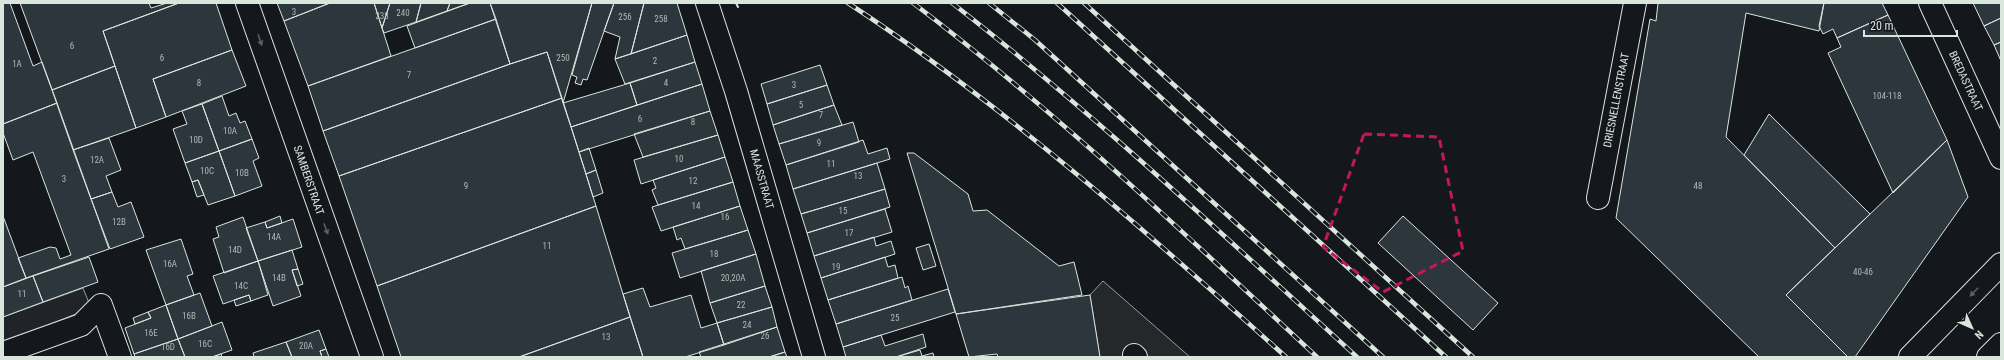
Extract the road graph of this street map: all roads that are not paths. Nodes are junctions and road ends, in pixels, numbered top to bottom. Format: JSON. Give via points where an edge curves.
{"nodes":[{"id":1,"x":247,"y":3,"type":"edge"},
{"id":2,"x":707,"y":3,"type":"edge"},
{"id":3,"x":1635,"y":3,"type":"edge"},
{"id":4,"x":1930,"y":3,"type":"edge"},
{"id":5,"x":2001,"y":158,"type":"edge"},
{"id":6,"x":1598,"y":198,"type":"dead end"},
{"id":7,"x":2001,"y":264,"type":"edge"},
{"id":8,"x":2001,"y":344,"type":"edge"},
{"id":9,"x":3,"y":353,"type":"edge"},
{"id":10,"x":120,"y":357,"type":"edge"},
{"id":11,"x":372,"y":357,"type":"edge"},
{"id":12,"x":814,"y":357,"type":"edge"},
{"id":13,"x":1910,"y":357,"type":"edge"},
{"id":14,"x":1988,"y":357,"type":"edge"}],
"edges":[{"from":1,"to":11,"type":"street","name":"SAMBERSTRAAT","one_way":true},
{"from":2,"to":12,"type":"street","name":"MAASSTRAAT","via":[[736,91]]},
{"from":3,"to":6,"type":"street","name":"DRIESNELLENSTRAAT"},
{"from":4,"to":5,"type":"street","name":"BREDASTRAAT"},
{"from":7,"to":13,"type":"street","one_way":true},
{"from":8,"to":14,"type":"street"},
{"from":9,"to":10,"type":"street","via":[[81,325],[101,305]]}]}
